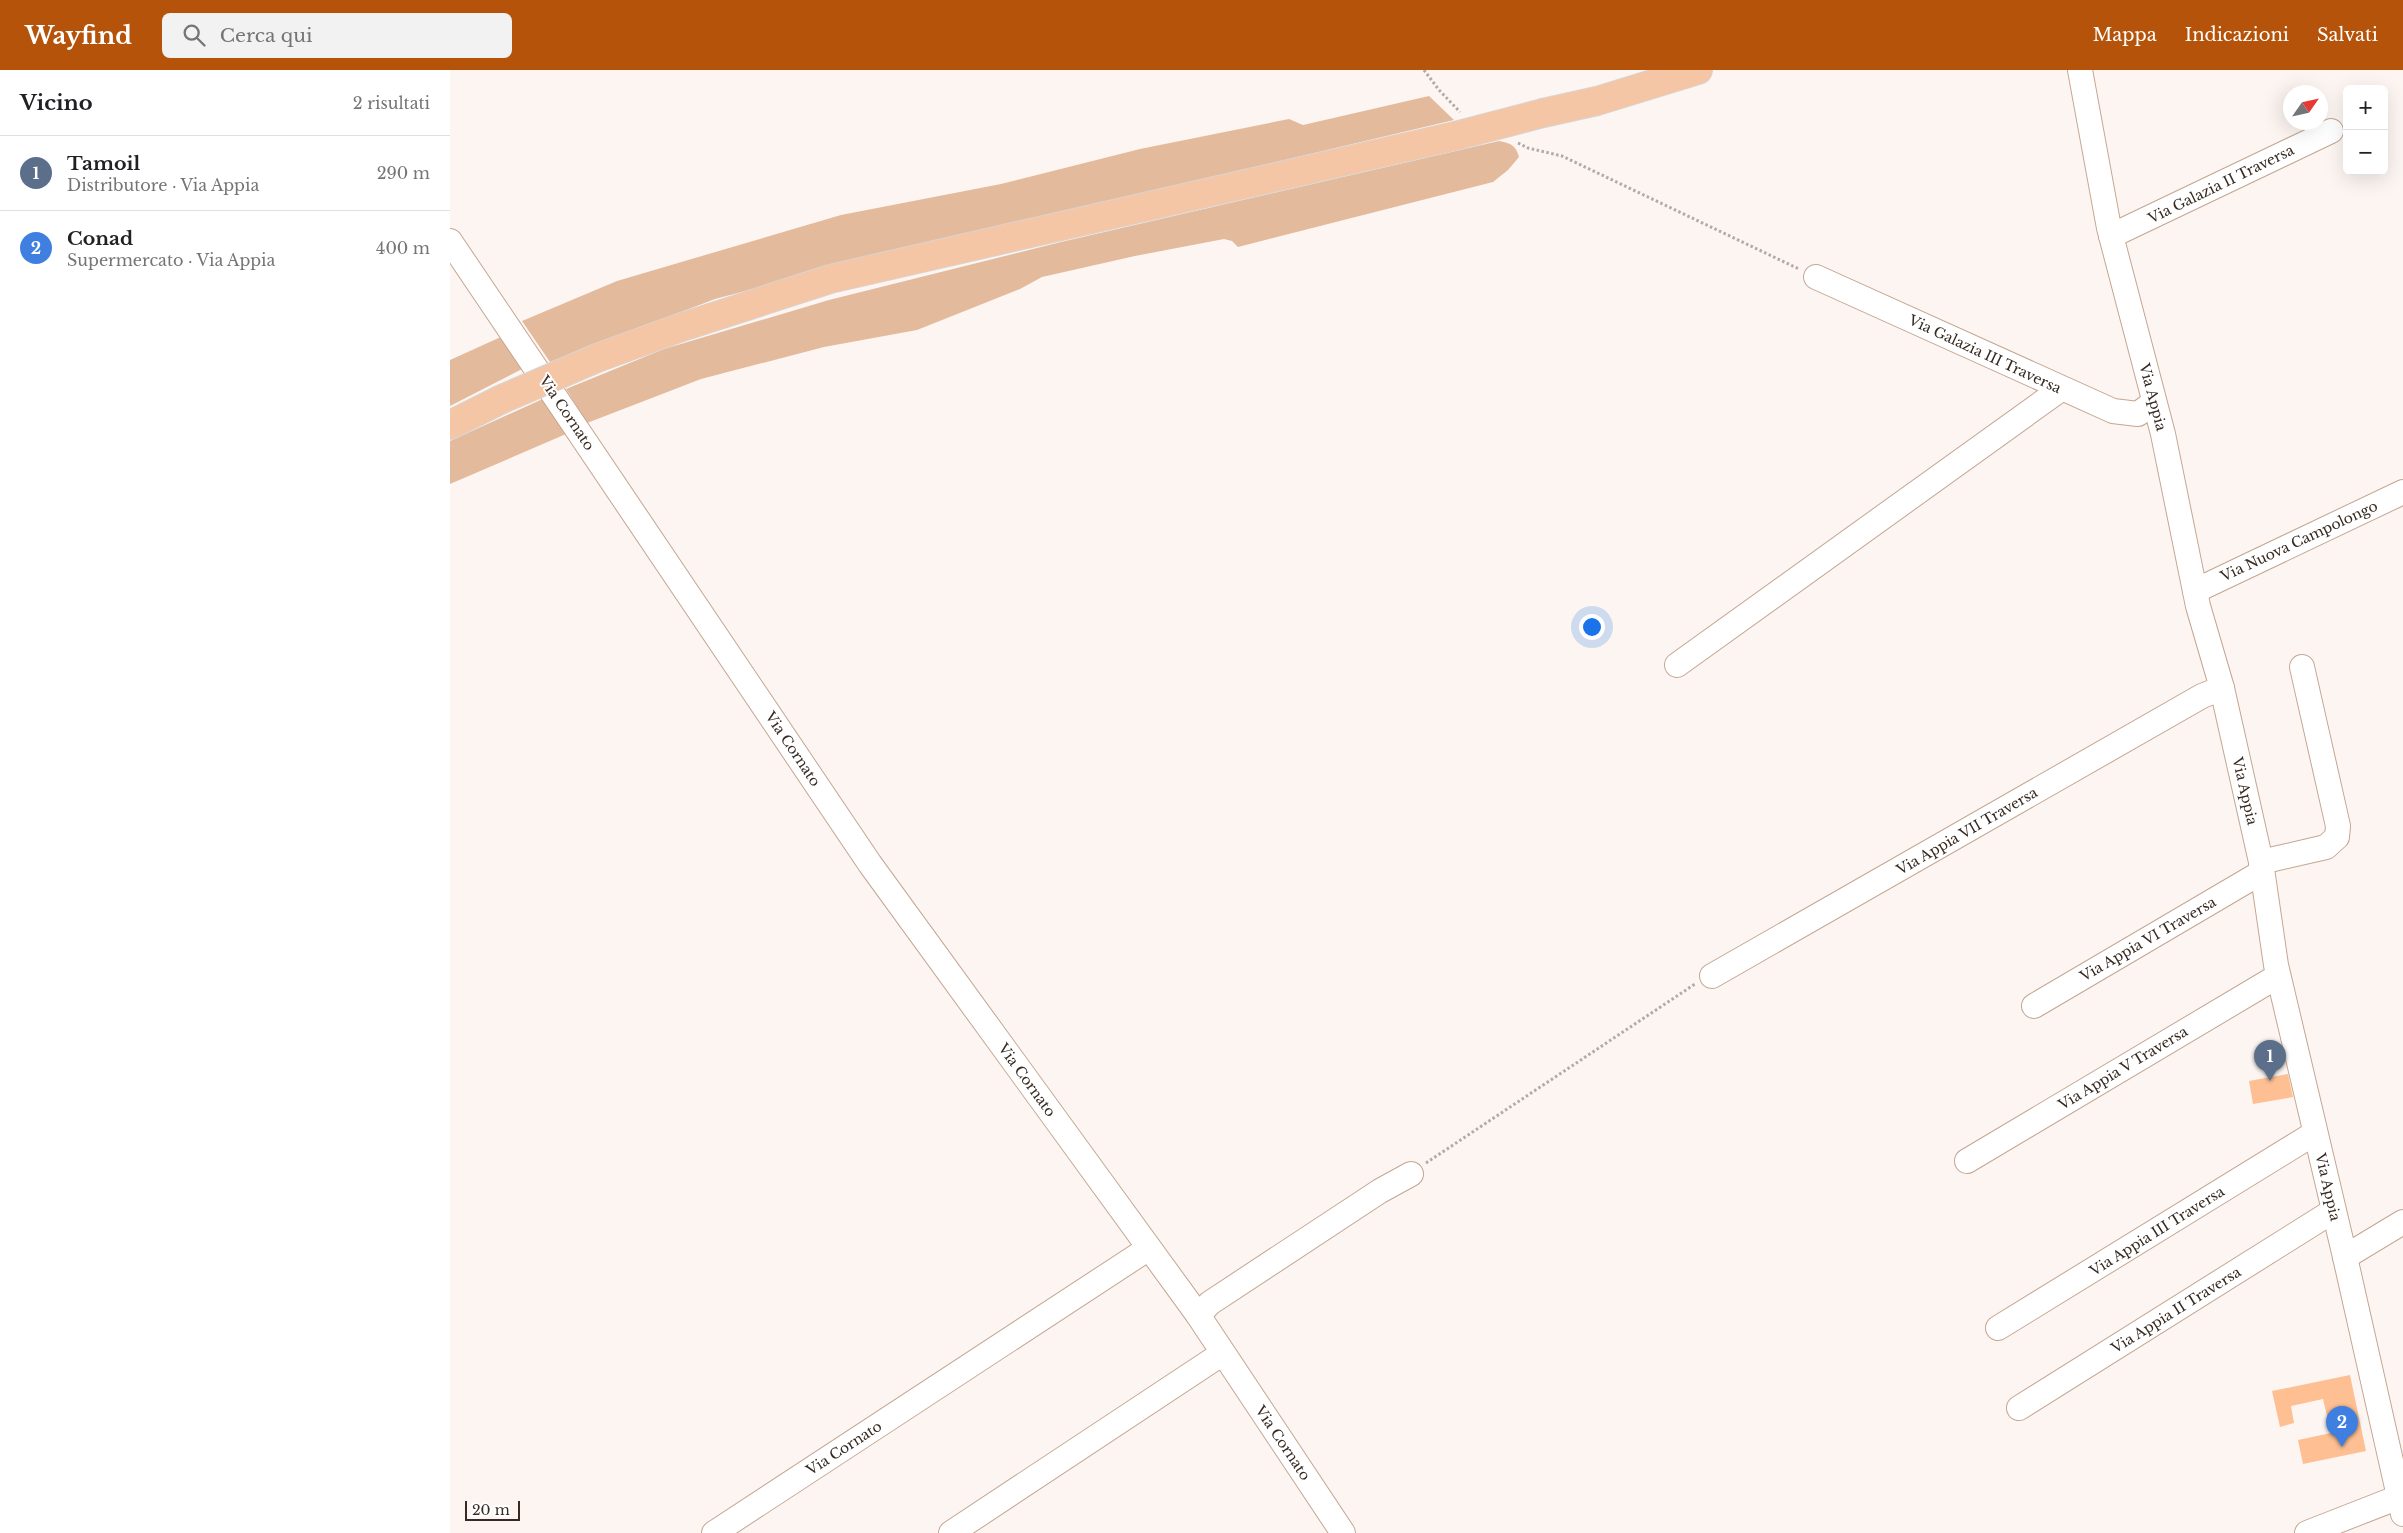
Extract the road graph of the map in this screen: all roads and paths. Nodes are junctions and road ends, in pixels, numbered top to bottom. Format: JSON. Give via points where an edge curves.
{"nodes":[{"id":1,"x":1424,"y":70,"type":"edge"},
{"id":2,"x":1698,"y":70,"type":"edge"},
{"id":3,"x":2080,"y":70,"type":"edge"},
{"id":4,"x":1460,"y":124,"type":"junction"},
{"id":5,"x":2331,"y":131,"type":"dead end"},
{"id":6,"x":1512,"y":139,"type":"dead end"},
{"id":7,"x":2111,"y":236,"type":"junction"},
{"id":8,"x":450,"y":242,"type":"edge"},
{"id":9,"x":1816,"y":277,"type":"joint"},
{"id":10,"x":2061,"y":389,"type":"junction"},
{"id":11,"x":2154,"y":402,"type":"junction"},
{"id":12,"x":450,"y":425,"type":"edge"},
{"id":13,"x":2403,"y":492,"type":"edge"},
{"id":14,"x":2195,"y":590,"type":"junction"},
{"id":15,"x":1677,"y":665,"type":"dead end"},
{"id":16,"x":2302,"y":668,"type":"dead end"},
{"id":17,"x":2222,"y":688,"type":"junction"},
{"id":18,"x":2261,"y":867,"type":"junction"},
{"id":19,"x":1712,"y":976,"type":"joint"},
{"id":20,"x":2278,"y":976,"type":"junction"},
{"id":21,"x":2034,"y":1006,"type":"dead end"},
{"id":22,"x":2315,"y":1133,"type":"junction"},
{"id":23,"x":1967,"y":1161,"type":"dead end"},
{"id":24,"x":1411,"y":1174,"type":"joint"},
{"id":25,"x":2333,"y":1211,"type":"junction"},
{"id":26,"x":2403,"y":1222,"type":"edge"},
{"id":27,"x":1149,"y":1248,"type":"junction"},
{"id":28,"x":2345,"y":1256,"type":"junction"},
{"id":29,"x":1198,"y":1315,"type":"junction"},
{"id":30,"x":1998,"y":1328,"type":"dead end"},
{"id":31,"x":1223,"y":1353,"type":"junction"},
{"id":32,"x":2019,"y":1408,"type":"dead end"},
{"id":33,"x":2396,"y":1445,"type":"edge"},
{"id":34,"x":2401,"y":1506,"type":"edge"},
{"id":35,"x":714,"y":1533,"type":"edge"},
{"id":36,"x":951,"y":1533,"type":"edge"},
{"id":37,"x":1344,"y":1533,"type":"edge"},
{"id":38,"x":2307,"y":1533,"type":"edge"}],
"edges":[{"from":1,"to":4,"type":"path"},
{"from":2,"to":4,"type":"highway","bridge":true,"via":[[1597,101],[1543,113]]},
{"from":3,"to":7,"type":"street","name":"Via Appia"},
{"from":4,"to":12,"type":"highway","bridge":true,"via":[[830,280],[596,358]]},
{"from":5,"to":7,"type":"street","name":"Via Galazia II Traversa"},
{"from":6,"to":9,"type":"path","via":[[1528,148],[1562,156]]},
{"from":7,"to":11,"type":"street","name":"Via Appia"},
{"from":8,"to":27,"type":"street","name":"Via Cornato","via":[[870,864]]},
{"from":9,"to":10,"type":"street","name":"Via Galazia III Traversa"},
{"from":10,"to":11,"type":"street","name":"Via Galazia III Traversa","via":[[2113,411],[2138,414]]},
{"from":10,"to":15,"type":"street"},
{"from":11,"to":14,"type":"street","name":"Via Appia"},
{"from":13,"to":14,"type":"street","name":"Via Nuova Campolongo"},
{"from":14,"to":17,"type":"street","name":"Via Appia"},
{"from":16,"to":18,"type":"street","name":"Via Appia VI Traversa","via":[[2338,826],[2337,837],[2326,847]]},
{"from":17,"to":18,"type":"street","name":"Via Appia"},
{"from":17,"to":19,"type":"street","name":"Via Appia VII Traversa","via":[[2202,696]]},
{"from":18,"to":20,"type":"street","name":"Via Appia"},
{"from":18,"to":21,"type":"street","name":"Via Appia VI Traversa"},
{"from":19,"to":24,"type":"path","via":[[1686,988]]},
{"from":20,"to":22,"type":"street","name":"Via Appia"},
{"from":20,"to":23,"type":"street","name":"Via Appia V Traversa"},
{"from":22,"to":25,"type":"street","name":"Via Appia"},
{"from":22,"to":30,"type":"street","name":"Via Appia III Traversa"},
{"from":24,"to":29,"type":"street","via":[[1210,1303]]},
{"from":25,"to":28,"type":"street","name":"Via Appia"},
{"from":25,"to":32,"type":"street","name":"Via Appia II Traversa"},
{"from":26,"to":28,"type":"street"},
{"from":27,"to":29,"type":"street","name":"Via Cornato"},
{"from":27,"to":35,"type":"street","name":"Via Cornato"},
{"from":28,"to":33,"type":"street","name":"Via Appia"},
{"from":29,"to":31,"type":"street","name":"Via Cornato"},
{"from":31,"to":36,"type":"street"},
{"from":31,"to":37,"type":"street","name":"Via Cornato"},
{"from":33,"to":34,"type":"street","name":"Via Appia"},
{"from":34,"to":38,"type":"street"}]}
